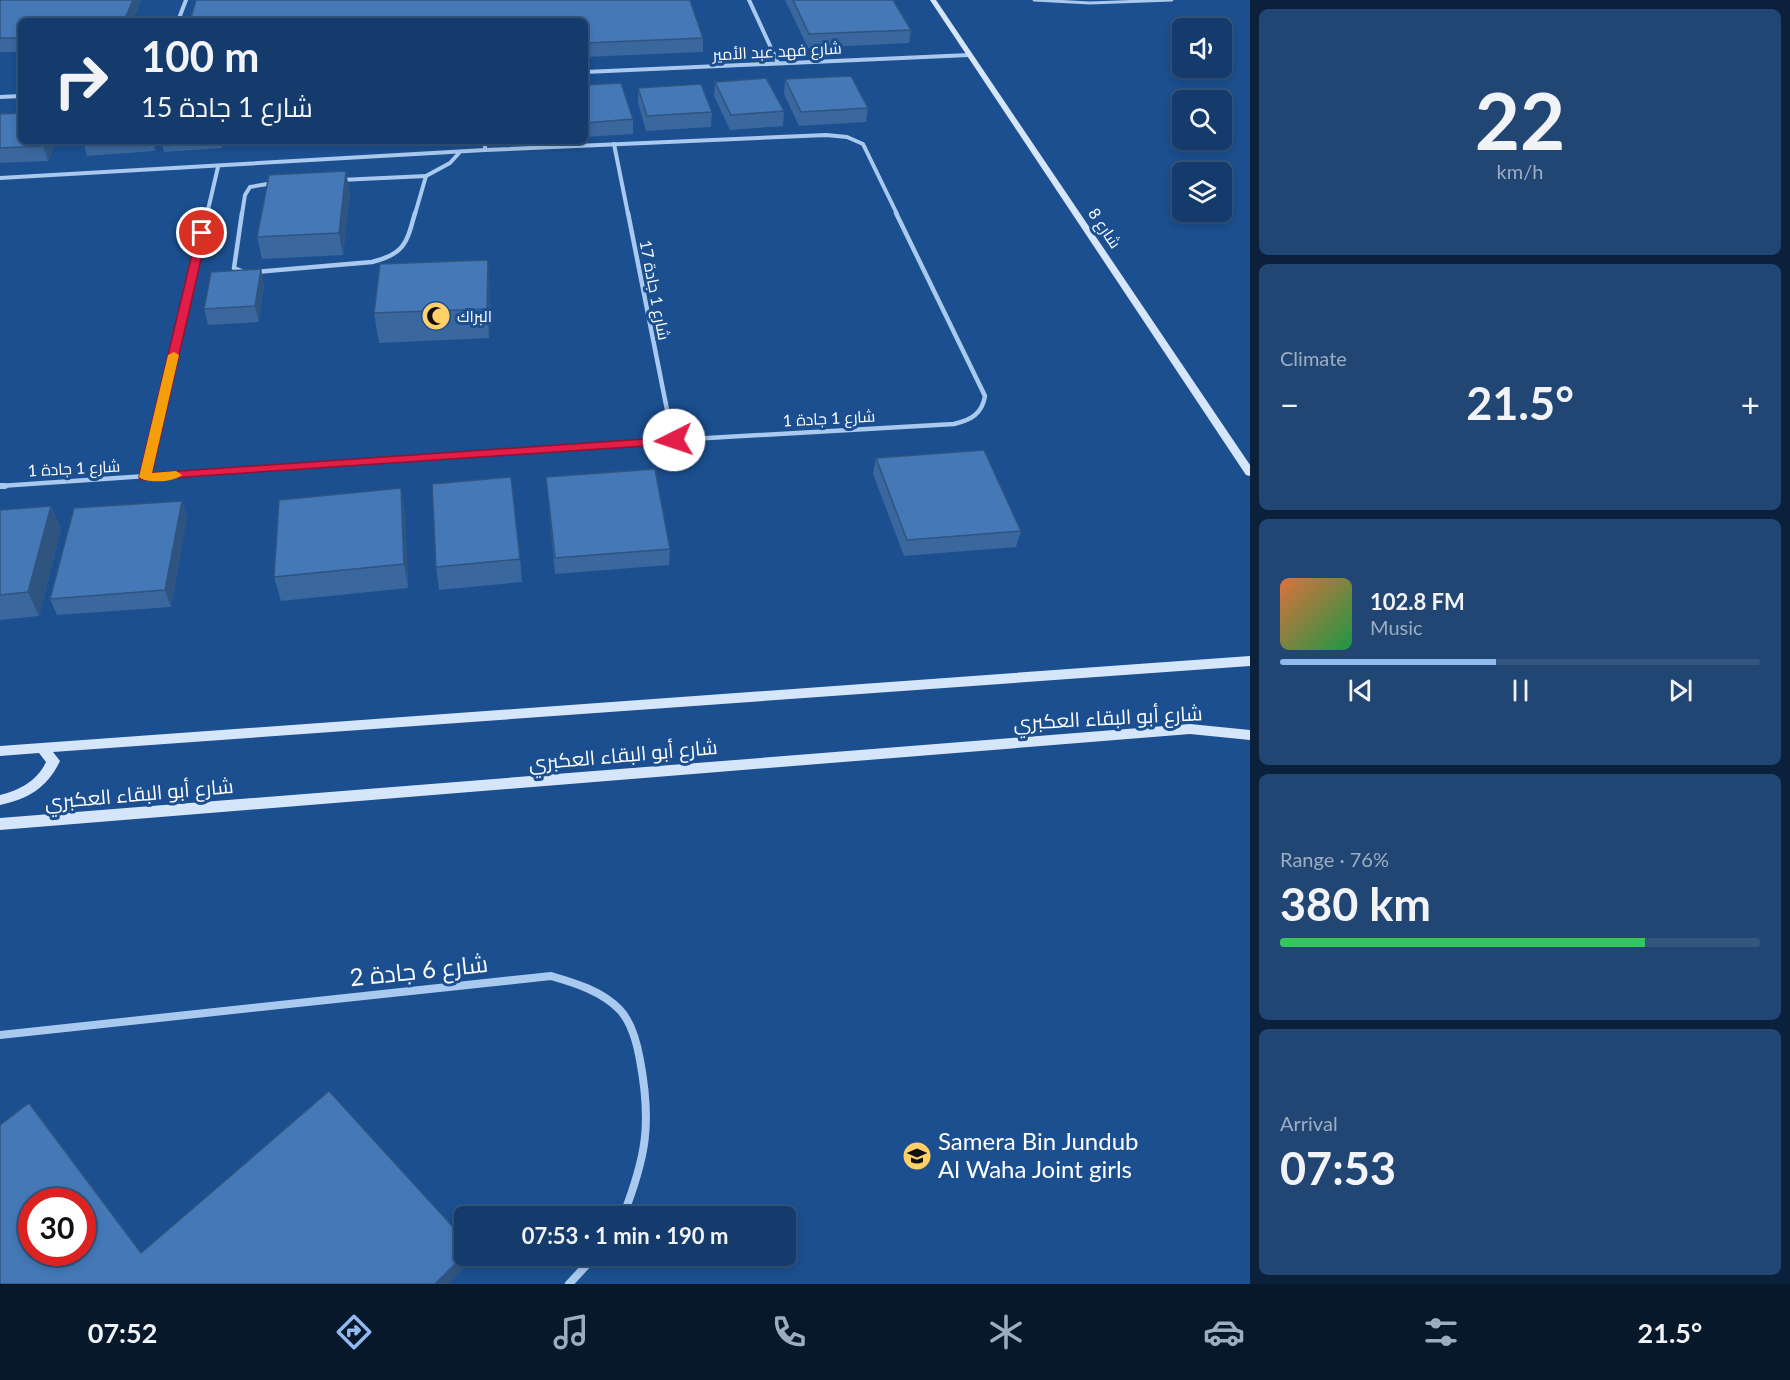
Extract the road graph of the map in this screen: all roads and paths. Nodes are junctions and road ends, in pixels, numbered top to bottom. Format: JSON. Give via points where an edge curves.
{"nodes":[{"id":1,"x":186,"y":0,"type":"edge"},
{"id":2,"x":749,"y":0,"type":"edge"},
{"id":3,"x":933,"y":0,"type":"edge"},
{"id":4,"x":1034,"y":0,"type":"edge"},
{"id":5,"x":1172,"y":0,"type":"edge"},
{"id":6,"x":179,"y":18,"type":"edge"},
{"id":7,"x":969,"y":55,"type":"junction"},
{"id":8,"x":778,"y":63,"type":"junction"},
{"id":9,"x":588,"y":72,"type":"edge"},
{"id":10,"x":18,"y":96,"type":"edge"},
{"id":11,"x":0,"y":97,"type":"edge"},
{"id":12,"x":485,"y":144,"type":"edge"},
{"id":13,"x":614,"y":144,"type":"junction"},
{"id":14,"x":485,"y":150,"type":"junction"},
{"id":15,"x":459,"y":153,"type":"junction"},
{"id":16,"x":218,"y":167,"type":"junction"},
{"id":17,"x":426,"y":176,"type":"junction"},
{"id":18,"x":0,"y":178,"type":"edge"},
{"id":19,"x":335,"y":180,"type":"edge"},
{"id":20,"x":279,"y":183,"type":"edge"},
{"id":21,"x":674,"y":440,"type":"junction"},
{"id":22,"x":1250,"y":473,"type":"edge"},
{"id":23,"x":145,"y":477,"type":"junction"},
{"id":24,"x":0,"y":486,"type":"edge"},
{"id":25,"x":1250,"y":661,"type":"edge"},
{"id":26,"x":1250,"y":735,"type":"edge"},
{"id":27,"x":42,"y":748,"type":"junction"},
{"id":28,"x":0,"y":751,"type":"edge"},
{"id":29,"x":0,"y":800,"type":"edge"},
{"id":30,"x":0,"y":824,"type":"edge"},
{"id":31,"x":0,"y":1035,"type":"edge"},
{"id":32,"x":627,"y":1206,"type":"edge"},
{"id":33,"x":586,"y":1266,"type":"edge"},
{"id":34,"x":569,"y":1284,"type":"edge"}],
"edges":[{"from":1,"to":6,"type":"street"},
{"from":2,"to":8,"type":"street"},
{"from":3,"to":7,"type":"main road","name":"شارع 8"},
{"from":4,"to":5,"type":"lane"},
{"from":7,"to":8,"type":"street","name":"شارع فهد عبد الأمير"},
{"from":7,"to":22,"type":"main road","name":"شارع 8"},
{"from":8,"to":9,"type":"street","name":"شارع فهد عبد الأمير"},
{"from":10,"to":11,"type":"street"},
{"from":12,"to":14,"type":"street"},
{"from":13,"to":14,"type":"street","name":"شارع 1 جادة 1"},
{"from":13,"to":21,"type":"street","name":"شارع 1 جادة 17"},
{"from":13,"to":21,"type":"street","name":"شارع 1 جادة 1","via":[[826,135],[847,137],[863,144],[985,396],[979,414],[954,424]]},
{"from":14,"to":15,"type":"street","name":"شارع 1 جادة 1"},
{"from":15,"to":16,"type":"street","name":"شارع 1 جادة 1"},
{"from":15,"to":17,"type":"street"},
{"from":16,"to":18,"type":"street","name":"شارع 1 جادة 1"},
{"from":16,"to":23,"type":"street"},
{"from":17,"to":19,"type":"street"},
{"from":17,"to":20,"type":"street","via":[[406,244],[387,258],[242,272],[234,268],[244,195],[250,187]]},
{"from":21,"to":23,"type":"street","name":"شارع 1 جادة 1"},
{"from":23,"to":24,"type":"street","name":"شارع 1 جادة 1"},
{"from":25,"to":27,"type":"main road"},
{"from":26,"to":30,"type":"main road","name":"شارع أبو البقاء العكبري","via":[[1190,729]]},
{"from":27,"to":28,"type":"main road"},
{"from":27,"to":29,"type":"main road","via":[[53,761],[47,776],[18,796]]},
{"from":31,"to":32,"type":"street","name":"شارع 6 جادة 2","via":[[551,976],[599,994],[621,1011],[635,1036],[648,1094],[647,1143]]},
{"from":33,"to":34,"type":"street"}]}
